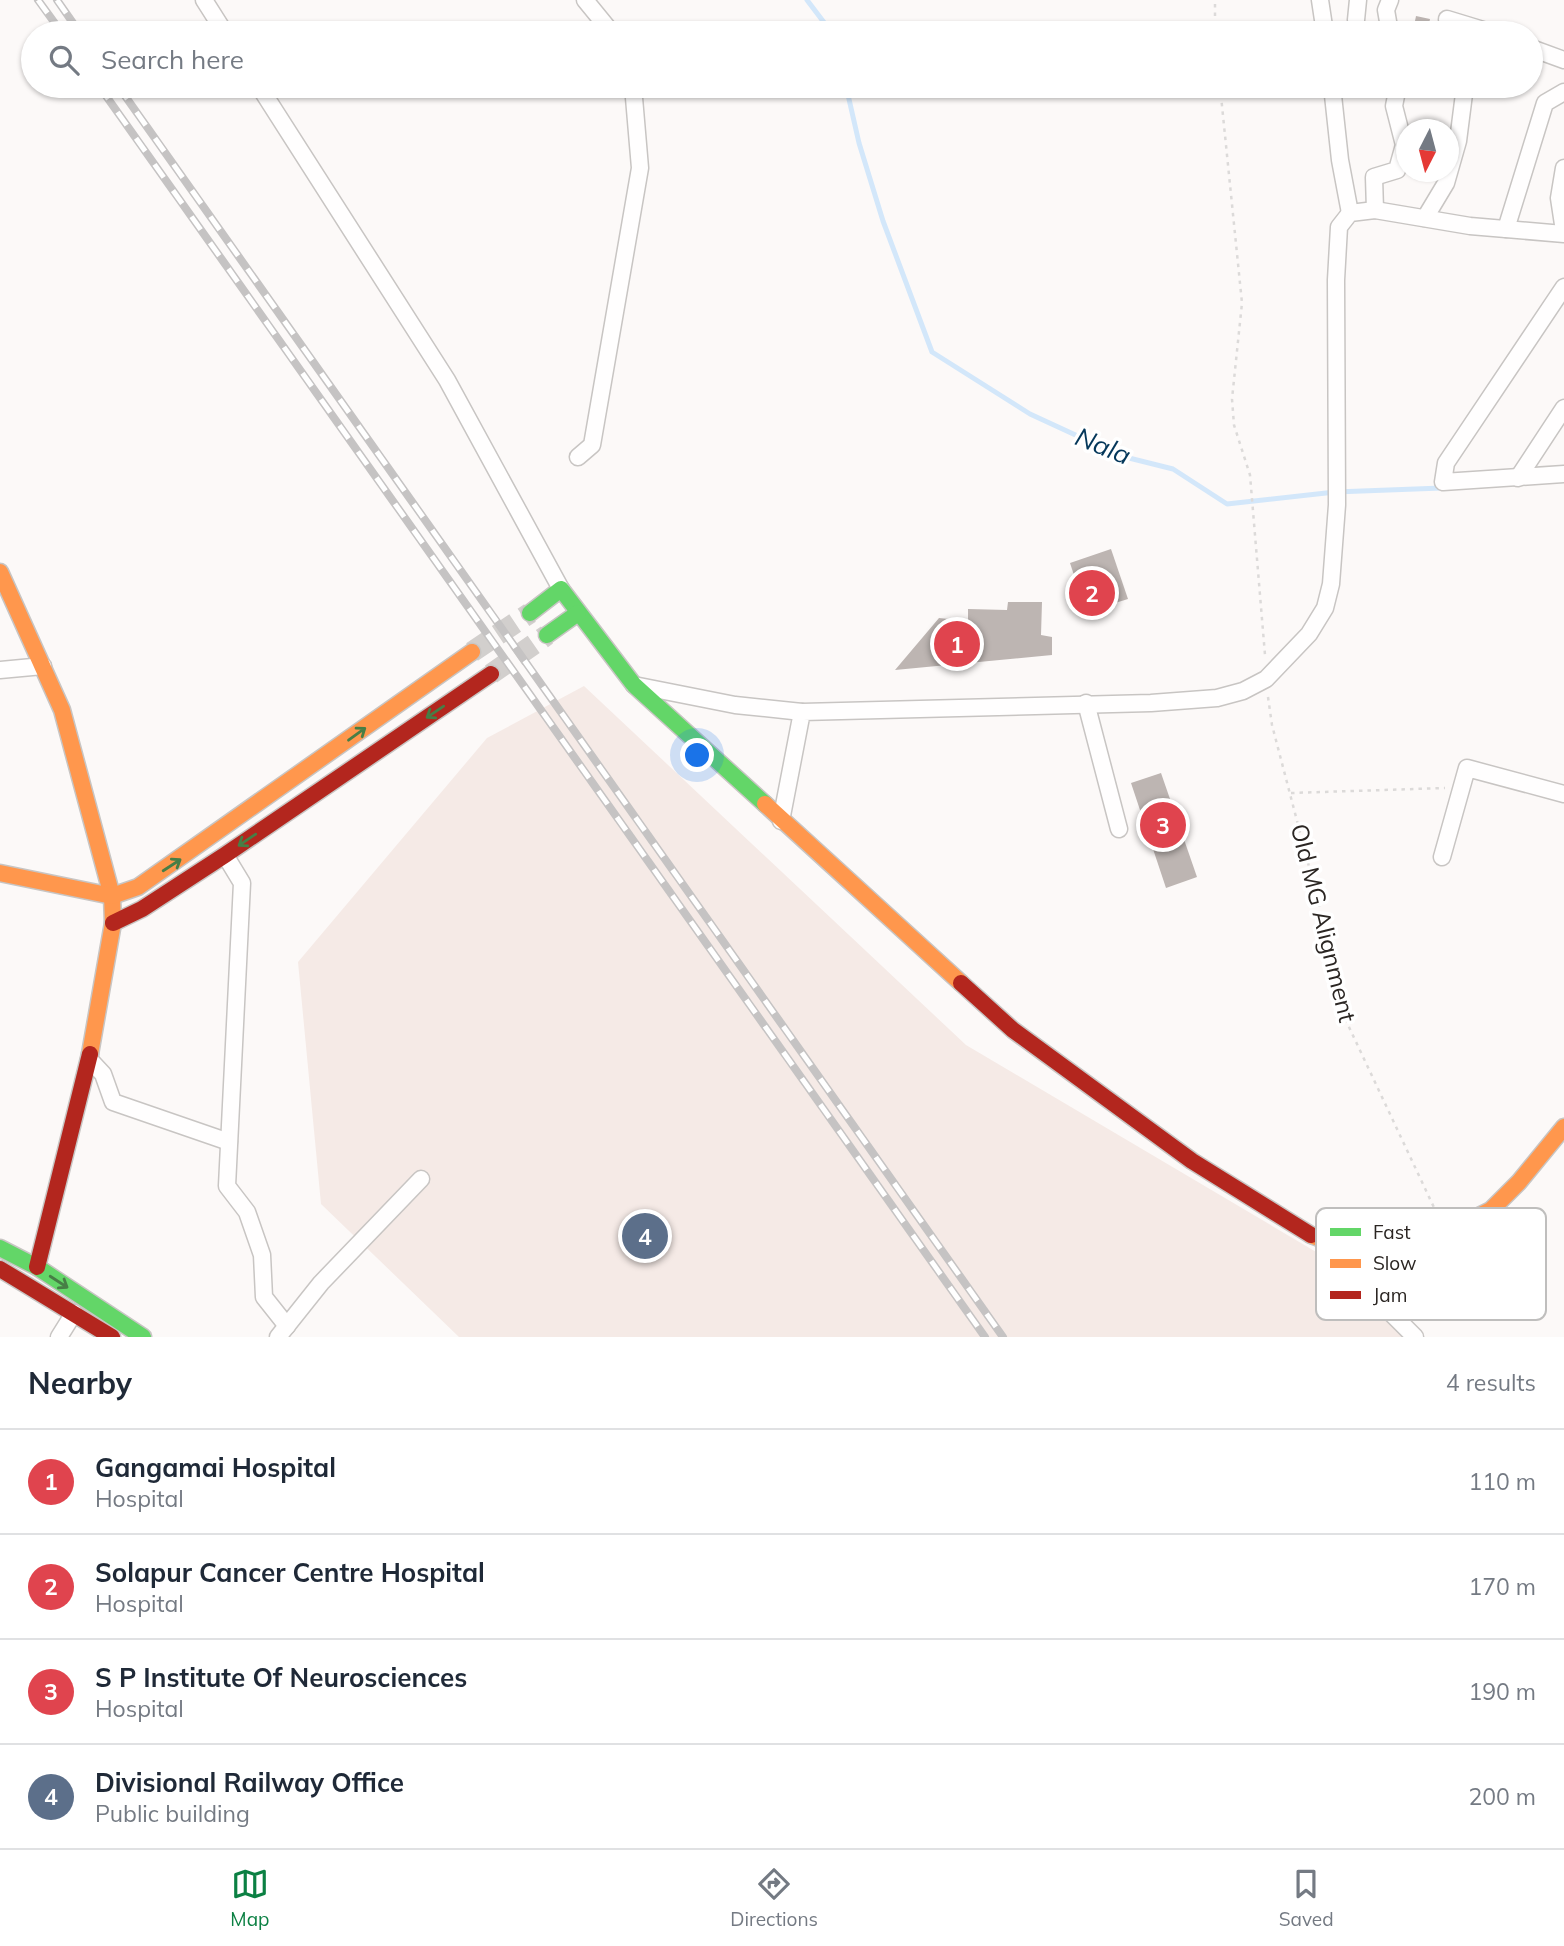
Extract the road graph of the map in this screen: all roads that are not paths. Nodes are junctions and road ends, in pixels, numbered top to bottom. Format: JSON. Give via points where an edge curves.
{"nodes":[{"id":1,"x":204,"y":0,"type":"edge"},
{"id":2,"x":585,"y":0,"type":"edge"},
{"id":3,"x":1320,"y":0,"type":"edge"},
{"id":4,"x":1358,"y":0,"type":"edge"},
{"id":5,"x":1390,"y":0,"type":"edge"},
{"id":6,"x":1356,"y":20,"type":"dead end"},
{"id":7,"x":217,"y":21,"type":"edge"},
{"id":8,"x":602,"y":21,"type":"edge"},
{"id":9,"x":1323,"y":21,"type":"edge"},
{"id":10,"x":1388,"y":21,"type":"edge"},
{"id":11,"x":1543,"y":52,"type":"edge"},
{"id":12,"x":1564,"y":60,"type":"edge"},
{"id":13,"x":1564,"y":92,"type":"edge"},
{"id":14,"x":266,"y":98,"type":"edge"},
{"id":15,"x":634,"y":98,"type":"edge"},
{"id":16,"x":1333,"y":98,"type":"edge"},
{"id":17,"x":1396,"y":98,"type":"edge"},
{"id":18,"x":1463,"y":98,"type":"edge"},
{"id":19,"x":1564,"y":167,"type":"edge"},
{"id":20,"x":1375,"y":210,"type":"junction"},
{"id":21,"x":1350,"y":213,"type":"junction"},
{"id":22,"x":1425,"y":218,"type":"junction"},
{"id":23,"x":1506,"y":229,"type":"junction"},
{"id":24,"x":1564,"y":232,"type":"edge"},
{"id":25,"x":1564,"y":287,"type":"edge"},
{"id":26,"x":1564,"y":408,"type":"edge"},
{"id":27,"x":579,"y":457,"type":"dead end"},
{"id":28,"x":1564,"y":474,"type":"edge"},
{"id":29,"x":1517,"y":478,"type":"junction"},
{"id":30,"x":0,"y":572,"type":"edge"},
{"id":31,"x":561,"y":589,"type":"junction"},
{"id":32,"x":530,"y":613,"type":"tunnel mouth"},
{"id":33,"x":578,"y":613,"type":"junction"},
{"id":34,"x":547,"y":635,"type":"tunnel mouth"},
{"id":35,"x":472,"y":652,"type":"tunnel mouth"},
{"id":36,"x":43,"y":666,"type":"junction"},
{"id":37,"x":0,"y":670,"type":"edge"},
{"id":38,"x":491,"y":674,"type":"tunnel mouth"},
{"id":39,"x":634,"y":685,"type":"junction"},
{"id":40,"x":1086,"y":703,"type":"junction"},
{"id":41,"x":802,"y":712,"type":"junction"},
{"id":42,"x":1564,"y":794,"type":"edge"},
{"id":43,"x":781,"y":821,"type":"junction"},
{"id":44,"x":1119,"y":829,"type":"dead end"},
{"id":45,"x":225,"y":855,"type":"junction"},
{"id":46,"x":1442,"y":857,"type":"dead end"},
{"id":47,"x":0,"y":873,"type":"edge"},
{"id":48,"x":112,"y":896,"type":"junction"},
{"id":49,"x":113,"y":923,"type":"junction"},
{"id":50,"x":89,"y":1059,"type":"junction"},
{"id":51,"x":1564,"y":1127,"type":"edge"},
{"id":52,"x":229,"y":1142,"type":"junction"},
{"id":53,"x":421,"y":1179,"type":"dead end"},
{"id":54,"x":1491,"y":1208,"type":"edge"},
{"id":55,"x":1316,"y":1236,"type":"edge"},
{"id":56,"x":0,"y":1248,"type":"edge"},
{"id":57,"x":37,"y":1268,"type":"junction"},
{"id":58,"x":0,"y":1269,"type":"edge"},
{"id":59,"x":74,"y":1313,"type":"junction"},
{"id":60,"x":1398,"y":1320,"type":"edge"},
{"id":61,"x":283,"y":1331,"type":"edge"},
{"id":62,"x":59,"y":1337,"type":"edge"},
{"id":63,"x":113,"y":1337,"type":"edge"},
{"id":64,"x":143,"y":1337,"type":"edge"},
{"id":65,"x":1415,"y":1337,"type":"edge"}],
"edges":[{"from":1,"to":7,"type":"street"},
{"from":2,"to":8,"type":"street"},
{"from":3,"to":9,"type":"street"},
{"from":4,"to":6,"type":"street"},
{"from":5,"to":10,"type":"street"},
{"from":11,"to":12,"type":"street"},
{"from":13,"to":23,"type":"street","via":[[1545,103]]},
{"from":14,"to":31,"type":"street","via":[[447,380]]},
{"from":15,"to":27,"type":"street","via":[[640,168],[592,444]]},
{"from":16,"to":21,"type":"street"},
{"from":17,"to":20,"type":"street","via":[[1404,145],[1397,170],[1374,177]]},
{"from":18,"to":22,"type":"street","via":[[1446,183]]},
{"from":19,"to":24,"type":"street","via":[[1559,198]]},
{"from":20,"to":21,"type":"street"},
{"from":20,"to":22,"type":"street"},
{"from":21,"to":40,"type":"street","via":[[1339,228],[1338,478],[1331,584],[1325,608],[1309,634],[1266,679],[1243,691],[1217,698]]},
{"from":22,"to":23,"type":"street"},
{"from":23,"to":24,"type":"street"},
{"from":25,"to":29,"type":"street","via":[[1446,463],[1443,482]]},
{"from":26,"to":29,"type":"street"},
{"from":28,"to":29,"type":"street"},
{"from":30,"to":36,"type":"street"},
{"from":31,"to":32,"type":"street"},
{"from":31,"to":33,"type":"street"},
{"from":33,"to":34,"type":"street"},
{"from":33,"to":39,"type":"street"},
{"from":48,"to":35,"type":"street","one_way":true,"via":[[138,887],[189,854]]},
{"from":36,"to":37,"type":"street"},
{"from":36,"to":48,"type":"street","via":[[62,710]]},
{"from":38,"to":45,"type":"street","one_way":true},
{"from":39,"to":41,"type":"street","via":[[735,705]]},
{"from":39,"to":43,"type":"street"},
{"from":40,"to":41,"type":"street"},
{"from":40,"to":44,"type":"street"},
{"from":41,"to":43,"type":"street"},
{"from":42,"to":46,"type":"street","via":[[1467,768]]},
{"from":43,"to":55,"type":"street","via":[[1013,1030],[1192,1161]]},
{"from":45,"to":49,"type":"street"},
{"from":45,"to":52,"type":"street","via":[[242,883]]},
{"from":47,"to":48,"type":"street"},
{"from":48,"to":49,"type":"street"},
{"from":49,"to":50,"type":"street"},
{"from":50,"to":52,"type":"street","via":[[103,1074],[113,1102]]},
{"from":50,"to":57,"type":"street"},
{"from":51,"to":54,"type":"street","via":[[1507,1196]]},
{"from":52,"to":61,"type":"street","via":[[227,1186],[247,1212],[262,1255],[264,1297]]},
{"from":53,"to":61,"type":"street","via":[[321,1283]]},
{"from":56,"to":57,"type":"street"},
{"from":57,"to":64,"type":"street","one_way":true},
{"from":58,"to":59,"type":"street"},
{"from":59,"to":62,"type":"street"},
{"from":59,"to":63,"type":"street"},
{"from":60,"to":65,"type":"street"}]}
